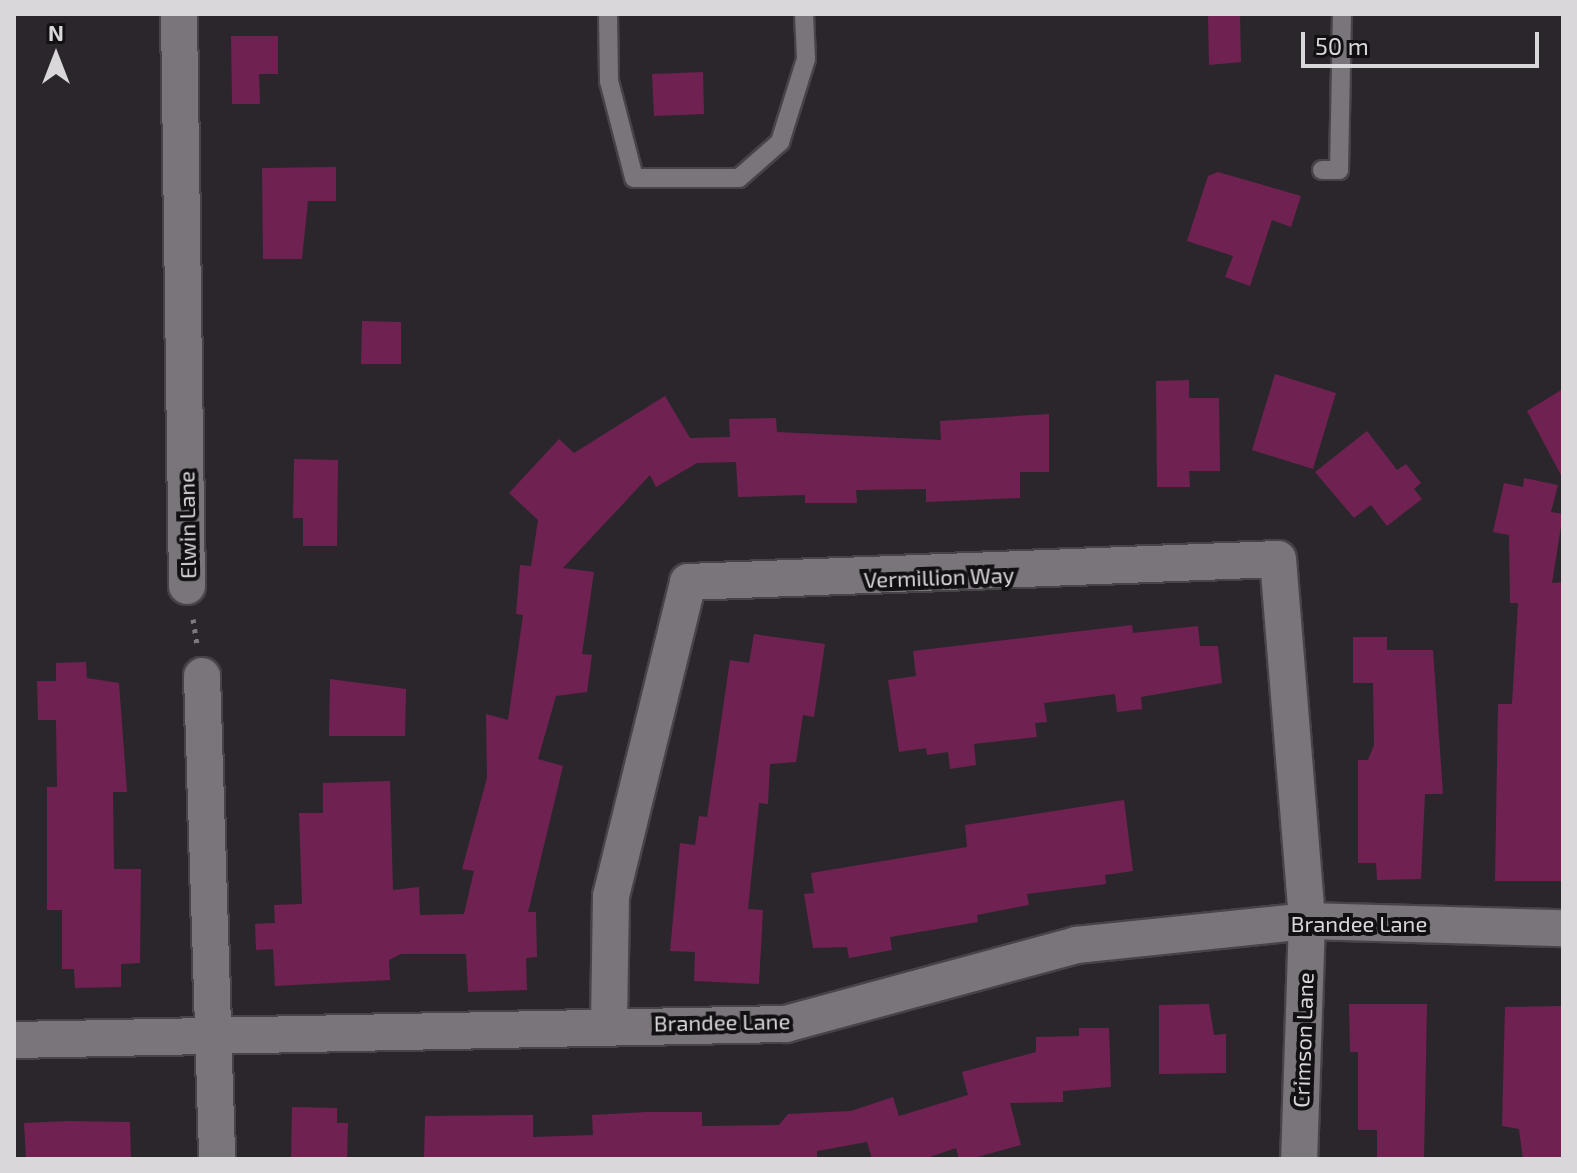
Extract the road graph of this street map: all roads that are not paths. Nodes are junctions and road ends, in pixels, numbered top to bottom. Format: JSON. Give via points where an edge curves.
{"nodes":[{"id":1,"x":179,"y":14,"type":"edge"},
{"id":2,"x":608,"y":14,"type":"edge"},
{"id":3,"x":804,"y":14,"type":"edge"},
{"id":4,"x":1342,"y":14,"type":"edge"},
{"id":5,"x":1322,"y":170,"type":"dead end"},
{"id":6,"x":187,"y":586,"type":"road end"},
{"id":7,"x":202,"y":676,"type":"road end"},
{"id":8,"x":1307,"y":921,"type":"junction"},
{"id":9,"x":1563,"y":928,"type":"edge"},
{"id":10,"x":609,"y":1024,"type":"junction"},
{"id":11,"x":214,"y":1035,"type":"junction"},
{"id":12,"x":14,"y":1040,"type":"edge"},
{"id":13,"x":217,"y":1159,"type":"edge"},
{"id":14,"x":1299,"y":1159,"type":"edge"}],
"edges":[{"from":1,"to":6,"type":"street","name":"Elwin Lane"},
{"from":2,"to":3,"type":"lane","via":[[609,81],[634,178],[739,178],[780,142],[806,59]]},
{"from":4,"to":5,"type":"lane","via":[[1339,170]]},
{"from":7,"to":11,"type":"street"},
{"from":8,"to":9,"type":"street","name":"Brandee Lane"},
{"from":8,"to":10,"type":"street","name":"Brandee Lane","via":[[1076,945],[786,1024]]},
{"from":8,"to":10,"type":"street","name":"Vermillion Way","via":[[1278,559],[688,582],[611,896]]},
{"from":8,"to":14,"type":"street","name":"Crimson Lane"},
{"from":10,"to":11,"type":"street","name":"Brandee Lane"},
{"from":11,"to":12,"type":"street","name":"Brandee Lane"},
{"from":11,"to":13,"type":"street"}]}
